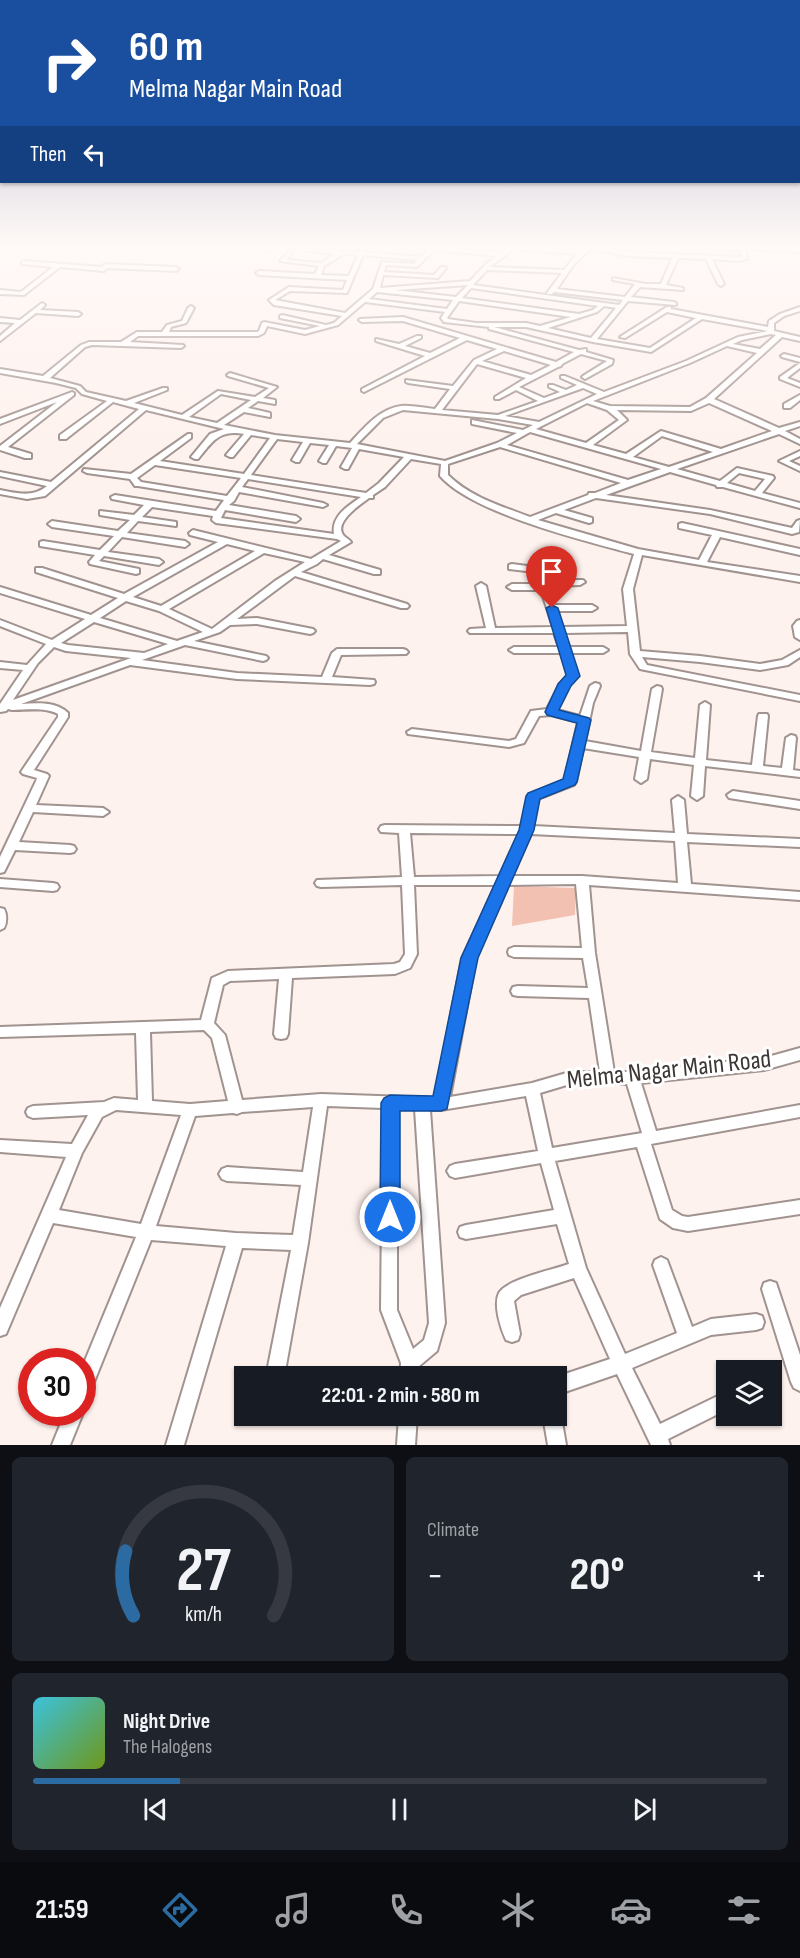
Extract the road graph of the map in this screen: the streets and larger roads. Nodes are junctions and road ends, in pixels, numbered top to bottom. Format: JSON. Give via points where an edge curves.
{"nodes":[{"id":1,"x":30,"y":314,"type":"edge"},
{"id":2,"x":188,"y":314,"type":"edge"},
{"id":3,"x":344,"y":314,"type":"edge"},
{"id":4,"x":368,"y":314,"type":"dead end"},
{"id":5,"x":405,"y":314,"type":"edge"},
{"id":6,"x":447,"y":314,"type":"edge"},
{"id":7,"x":528,"y":314,"type":"edge"},
{"id":8,"x":571,"y":314,"type":"edge"},
{"id":9,"x":586,"y":314,"type":"edge"},
{"id":10,"x":615,"y":314,"type":"edge"},
{"id":11,"x":659,"y":314,"type":"edge"},
{"id":12,"x":688,"y":314,"type":"edge"},
{"id":13,"x":785,"y":314,"type":"edge"},
{"id":14,"x":347,"y":315,"type":"joint"},
{"id":15,"x":582,"y":316,"type":"junction"},
{"id":16,"x":282,"y":317,"type":"dead end"},
{"id":17,"x":701,"y":317,"type":"junction"},
{"id":18,"x":400,"y":319,"type":"junction"},
{"id":19,"x":611,"y":319,"type":"junction"},
{"id":20,"x":0,"y":320,"type":"edge"},
{"id":21,"x":21,"y":322,"type":"junction"},
{"id":22,"x":518,"y":324,"type":"junction"},
{"id":23,"x":476,"y":325,"type":"junction"},
{"id":24,"x":326,"y":326,"type":"junction"},
{"id":25,"x":541,"y":328,"type":"junction"},
{"id":26,"x":774,"y":332,"type":"junction"},
{"id":27,"x":164,"y":335,"type":"junction"},
{"id":28,"x":419,"y":337,"type":"dead end"},
{"id":29,"x":623,"y":337,"type":"dead end"},
{"id":30,"x":465,"y":338,"type":"junction"},
{"id":31,"x":800,"y":338,"type":"edge"},
{"id":32,"x":0,"y":339,"type":"edge"},
{"id":33,"x":378,"y":340,"type":"dead end"},
{"id":34,"x":596,"y":341,"type":"junction"},
{"id":35,"x":123,"y":344,"type":"junction"},
{"id":36,"x":726,"y":344,"type":"junction"},
{"id":37,"x":181,"y":346,"type":"dead end"},
{"id":38,"x":399,"y":346,"type":"junction"},
{"id":39,"x":502,"y":349,"type":"junction"},
{"id":40,"x":389,"y":350,"type":"dead end"},
{"id":41,"x":581,"y":352,"type":"junction"},
{"id":42,"x":763,"y":352,"type":"junction"},
{"id":43,"x":429,"y":355,"type":"junction"},
{"id":44,"x":784,"y":356,"type":"dead end"},
{"id":45,"x":800,"y":360,"type":"edge"},
{"id":46,"x":476,"y":361,"type":"junction"},
{"id":47,"x":559,"y":364,"type":"junction"},
{"id":48,"x":800,"y":365,"type":"edge"},
{"id":49,"x":0,"y":371,"type":"edge"},
{"id":50,"x":230,"y":375,"type":"dead end"},
{"id":51,"x":585,"y":377,"type":"dead end"},
{"id":52,"x":533,"y":378,"type":"junction"},
{"id":53,"x":563,"y":378,"type":"dead end"},
{"id":54,"x":44,"y":379,"type":"junction"},
{"id":55,"x":408,"y":381,"type":"dead end"},
{"id":56,"x":800,"y":385,"type":"edge"},
{"id":57,"x":551,"y":386,"type":"dead end"},
{"id":58,"x":582,"y":386,"type":"junction"},
{"id":59,"x":454,"y":388,"type":"junction"},
{"id":60,"x":515,"y":388,"type":"junction"},
{"id":61,"x":165,"y":389,"type":"dead end"},
{"id":62,"x":364,"y":390,"type":"dead end"},
{"id":63,"x":76,"y":392,"type":"junction"},
{"id":64,"x":565,"y":392,"type":"junction"},
{"id":65,"x":603,"y":394,"type":"junction"},
{"id":66,"x":800,"y":397,"type":"edge"},
{"id":67,"x":497,"y":398,"type":"dead end"},
{"id":68,"x":112,"y":399,"type":"junction"},
{"id":69,"x":257,"y":399,"type":"junction"},
{"id":70,"x":544,"y":400,"type":"junction"},
{"id":71,"x":709,"y":400,"type":"junction"},
{"id":72,"x":586,"y":401,"type":"junction"},
{"id":73,"x":272,"y":402,"type":"dead end"},
{"id":74,"x":128,"y":403,"type":"junction"},
{"id":75,"x":787,"y":406,"type":"dead end"},
{"id":76,"x":145,"y":407,"type":"junction"},
{"id":77,"x":610,"y":408,"type":"junction"},
{"id":78,"x":242,"y":409,"type":"junction"},
{"id":79,"x":437,"y":411,"type":"junction"},
{"id":80,"x":267,"y":415,"type":"dead end"},
{"id":81,"x":184,"y":417,"type":"junction"},
{"id":82,"x":498,"y":417,"type":"junction"},
{"id":83,"x":0,"y":422,"type":"edge"},
{"id":84,"x":475,"y":422,"type":"dead end"},
{"id":85,"x":539,"y":424,"type":"junction"},
{"id":86,"x":800,"y":424,"type":"edge"},
{"id":87,"x":218,"y":426,"type":"junction"},
{"id":88,"x":232,"y":429,"type":"junction"},
{"id":89,"x":528,"y":431,"type":"junction"},
{"id":90,"x":779,"y":431,"type":"junction"},
{"id":91,"x":249,"y":432,"type":"junction"},
{"id":92,"x":188,"y":436,"type":"dead end"},
{"id":93,"x":63,"y":437,"type":"dead end"},
{"id":94,"x":275,"y":437,"type":"junction"},
{"id":95,"x":308,"y":441,"type":"junction"},
{"id":96,"x":800,"y":442,"type":"edge"},
{"id":97,"x":334,"y":443,"type":"junction"},
{"id":98,"x":500,"y":445,"type":"junction"},
{"id":99,"x":354,"y":446,"type":"junction"},
{"id":100,"x":587,"y":446,"type":"junction"},
{"id":101,"x":721,"y":452,"type":"junction"},
{"id":102,"x":800,"y":453,"type":"edge"},
{"id":103,"x":230,"y":454,"type":"dead end"},
{"id":104,"x":410,"y":455,"type":"junction"},
{"id":105,"x":28,"y":456,"type":"dead end"},
{"id":106,"x":195,"y":457,"type":"dead end"},
{"id":107,"x":627,"y":457,"type":"junction"},
{"id":108,"x":296,"y":460,"type":"dead end"},
{"id":109,"x":153,"y":462,"type":"junction"},
{"id":110,"x":323,"y":462,"type":"dead end"},
{"id":111,"x":445,"y":463,"type":"junction"},
{"id":112,"x":345,"y":467,"type":"dead end"},
{"id":113,"x":800,"y":469,"type":"edge"},
{"id":114,"x":672,"y":470,"type":"junction"},
{"id":115,"x":87,"y":471,"type":"dead end"},
{"id":116,"x":0,"y":474,"type":"edge"},
{"id":117,"x":246,"y":476,"type":"junction"},
{"id":118,"x":133,"y":477,"type":"junction"},
{"id":119,"x":628,"y":483,"type":"junction"},
{"id":120,"x":53,"y":485,"type":"junction"},
{"id":121,"x":720,"y":485,"type":"junction"},
{"id":122,"x":238,"y":489,"type":"junction"},
{"id":123,"x":0,"y":492,"type":"edge"},
{"id":124,"x":757,"y":494,"type":"junction"},
{"id":125,"x":592,"y":495,"type":"junction"},
{"id":126,"x":370,"y":496,"type":"junction"},
{"id":127,"x":115,"y":497,"type":"dead end"},
{"id":128,"x":231,"y":499,"type":"junction"},
{"id":129,"x":150,"y":504,"type":"junction"},
{"id":130,"x":323,"y":505,"type":"dead end"},
{"id":131,"x":800,"y":506,"type":"edge"},
{"id":132,"x":554,"y":510,"type":"junction"},
{"id":133,"x":221,"y":511,"type":"junction"},
{"id":134,"x":103,"y":513,"type":"dead end"},
{"id":135,"x":137,"y":519,"type":"junction"},
{"id":136,"x":296,"y":519,"type":"dead end"},
{"id":137,"x":532,"y":519,"type":"junction"},
{"id":138,"x":589,"y":520,"type":"dead end"},
{"id":139,"x":800,"y":523,"type":"edge"},
{"id":140,"x":52,"y":524,"type":"dead end"},
{"id":141,"x":173,"y":524,"type":"dead end"},
{"id":142,"x":682,"y":526,"type":"dead end"},
{"id":143,"x":193,"y":532,"type":"dead end"},
{"id":144,"x":717,"y":534,"type":"junction"},
{"id":145,"x":119,"y":535,"type":"junction"},
{"id":146,"x":339,"y":537,"type":"junction"},
{"id":147,"x":227,"y":540,"type":"junction"},
{"id":148,"x":43,"y":543,"type":"dead end"},
{"id":149,"x":185,"y":544,"type":"dead end"},
{"id":150,"x":264,"y":549,"type":"junction"},
{"id":151,"x":103,"y":552,"type":"junction"},
{"id":152,"x":639,"y":552,"type":"junction"},
{"id":153,"x":800,"y":552,"type":"edge"},
{"id":154,"x":319,"y":559,"type":"junction"},
{"id":155,"x":159,"y":562,"type":"dead end"},
{"id":156,"x":702,"y":563,"type":"junction"},
{"id":157,"x":512,"y":567,"type":"dead end"},
{"id":158,"x":39,"y":570,"type":"dead end"},
{"id":159,"x":136,"y":571,"type":"dead end"},
{"id":160,"x":377,"y":572,"type":"dead end"},
{"id":161,"x":295,"y":573,"type":"junction"},
{"id":162,"x":800,"y":579,"type":"edge"},
{"id":163,"x":580,"y":582,"type":"dead end"},
{"id":164,"x":545,"y":585,"type":"junction"},
{"id":165,"x":481,"y":586,"type":"dead end"},
{"id":166,"x":512,"y":587,"type":"dead end"},
{"id":167,"x":0,"y":590,"type":"edge"},
{"id":168,"x":125,"y":598,"type":"junction"},
{"id":169,"x":404,"y":606,"type":"dead end"},
{"id":170,"x":552,"y":608,"type":"junction"},
{"id":171,"x":592,"y":608,"type":"dead end"},
{"id":172,"x":162,"y":609,"type":"junction"},
{"id":173,"x":94,"y":619,"type":"junction"},
{"id":174,"x":228,"y":622,"type":"junction"},
{"id":175,"x":0,"y":623,"type":"edge"},
{"id":176,"x":800,"y":623,"type":"edge"},
{"id":177,"x":632,"y":629,"type":"junction"},
{"id":178,"x":472,"y":630,"type":"dead end"},
{"id":179,"x":491,"y":630,"type":"junction"},
{"id":180,"x":559,"y":630,"type":"junction"},
{"id":181,"x":310,"y":631,"type":"dead end"},
{"id":182,"x":212,"y":632,"type":"junction"},
{"id":183,"x":800,"y":637,"type":"edge"},
{"id":184,"x":53,"y":644,"type":"junction"},
{"id":185,"x":183,"y":644,"type":"junction"},
{"id":186,"x":514,"y":650,"type":"dead end"},
{"id":187,"x":564,"y":650,"type":"junction"},
{"id":188,"x":603,"y":650,"type":"dead end"},
{"id":189,"x":403,"y":652,"type":"dead end"},
{"id":190,"x":800,"y":653,"type":"edge"},
{"id":191,"x":636,"y":654,"type":"junction"},
{"id":192,"x":147,"y":657,"type":"junction"},
{"id":193,"x":263,"y":658,"type":"dead end"},
{"id":194,"x":132,"y":662,"type":"junction"},
{"id":195,"x":0,"y":665,"type":"edge"},
{"id":196,"x":29,"y":668,"type":"junction"},
{"id":197,"x":326,"y":680,"type":"junction"},
{"id":198,"x":370,"y":682,"type":"dead end"},
{"id":199,"x":595,"y":686,"type":"dead end"},
{"id":200,"x":657,"y":689,"type":"dead end"},
{"id":201,"x":800,"y":698,"type":"edge"},
{"id":202,"x":705,"y":705,"type":"dead end"},
{"id":203,"x":1,"y":709,"type":"edge"},
{"id":204,"x":551,"y":712,"type":"junction"},
{"id":205,"x":763,"y":716,"type":"dead end"},
{"id":206,"x":584,"y":720,"type":"junction"},
{"id":207,"x":412,"y":732,"type":"dead end"},
{"id":208,"x":791,"y":738,"type":"dead end"},
{"id":209,"x":580,"y":744,"type":"junction"},
{"id":210,"x":645,"y":755,"type":"junction"},
{"id":211,"x":699,"y":762,"type":"junction"},
{"id":212,"x":757,"y":769,"type":"junction"},
{"id":213,"x":787,"y":773,"type":"junction"},
{"id":214,"x":800,"y":774,"type":"edge"},
{"id":215,"x":641,"y":779,"type":"dead end"},
{"id":216,"x":733,"y":795,"type":"dead end"},
{"id":217,"x":697,"y":796,"type":"dead end"},
{"id":218,"x":678,"y":800,"type":"dead end"},
{"id":219,"x":800,"y":805,"type":"edge"},
{"id":220,"x":29,"y":808,"type":"junction"},
{"id":221,"x":103,"y":812,"type":"dead end"},
{"id":222,"x":404,"y":828,"type":"junction"},
{"id":223,"x":385,"y":829,"type":"dead end"},
{"id":224,"x":527,"y":830,"type":"junction"},
{"id":225,"x":681,"y":837,"type":"junction"},
{"id":226,"x":800,"y":843,"type":"edge"},
{"id":227,"x":11,"y":846,"type":"junction"},
{"id":228,"x":70,"y":849,"type":"dead end"},
{"id":229,"x":0,"y":869,"type":"edge"},
{"id":230,"x":506,"y":879,"type":"junction"},
{"id":231,"x":582,"y":880,"type":"junction"},
{"id":232,"x":408,"y":881,"type":"junction"},
{"id":233,"x":0,"y":883,"type":"edge"},
{"id":234,"x":321,"y":883,"type":"dead end"},
{"id":235,"x":53,"y":887,"type":"dead end"},
{"id":236,"x":685,"y":888,"type":"junction"},
{"id":237,"x":800,"y":896,"type":"edge"},
{"id":238,"x":0,"y":912,"type":"edge"},
{"id":239,"x":0,"y":925,"type":"edge"},
{"id":240,"x":514,"y":952,"type":"dead end"},
{"id":241,"x":589,"y":953,"type":"junction"},
{"id":242,"x":286,"y":975,"type":"junction"},
{"id":243,"x":518,"y":991,"type":"dead end"},
{"id":244,"x":595,"y":993,"type":"junction"},
{"id":245,"x":207,"y":1025,"type":"junction"},
{"id":246,"x":142,"y":1026,"type":"junction"},
{"id":247,"x":0,"y":1032,"type":"edge"},
{"id":248,"x":281,"y":1034,"type":"dead end"},
{"id":249,"x":800,"y":1054,"type":"edge"},
{"id":250,"x":608,"y":1077,"type":"junction"},
{"id":251,"x":632,"y":1078,"type":"junction"},
{"id":252,"x":532,"y":1089,"type":"junction"},
{"id":253,"x":321,"y":1100,"type":"junction"},
{"id":254,"x":390,"y":1103,"type":"junction"},
{"id":255,"x":422,"y":1103,"type":"junction"},
{"id":256,"x":441,"y":1104,"type":"junction"},
{"id":257,"x":145,"y":1106,"type":"junction"},
{"id":258,"x":104,"y":1108,"type":"junction"},
{"id":259,"x":237,"y":1108,"type":"junction"},
{"id":260,"x":190,"y":1110,"type":"junction"},
{"id":261,"x":800,"y":1111,"type":"edge"},
{"id":262,"x":33,"y":1112,"type":"dead end"},
{"id":263,"x":646,"y":1139,"type":"junction"},
{"id":264,"x":1,"y":1150,"type":"edge"},
{"id":265,"x":76,"y":1151,"type":"junction"},
{"id":266,"x":547,"y":1158,"type":"junction"},
{"id":267,"x":455,"y":1172,"type":"dead end"},
{"id":268,"x":227,"y":1174,"type":"dead end"},
{"id":269,"x":309,"y":1179,"type":"junction"},
{"id":270,"x":800,"y":1207,"type":"edge"},
{"id":271,"x":49,"y":1215,"type":"junction"},
{"id":272,"x":562,"y":1216,"type":"junction"},
{"id":273,"x":146,"y":1232,"type":"junction"},
{"id":274,"x":466,"y":1232,"type":"dead end"},
{"id":275,"x":236,"y":1240,"type":"junction"},
{"id":276,"x":300,"y":1243,"type":"junction"},
{"id":277,"x":661,"y":1265,"type":"dead end"},
{"id":278,"x":578,"y":1269,"type":"junction"},
{"id":279,"x":770,"y":1289,"type":"dead end"},
{"id":280,"x":756,"y":1322,"type":"dead end"},
{"id":281,"x":0,"y":1328,"type":"edge"},
{"id":282,"x":512,"y":1334,"type":"dead end"},
{"id":283,"x":687,"y":1336,"type":"junction"},
{"id":284,"x":96,"y":1356,"type":"edge"},
{"id":285,"x":797,"y":1360,"type":"edge"},
{"id":286,"x":621,"y":1364,"type":"junction"},
{"id":287,"x":277,"y":1366,"type":"edge"},
{"id":288,"x":409,"y":1366,"type":"edge"},
{"id":289,"x":413,"y":1366,"type":"edge"},
{"id":290,"x":567,"y":1382,"type":"edge"},
{"id":291,"x":800,"y":1382,"type":"edge"},
{"id":292,"x":716,"y":1407,"type":"edge"},
{"id":293,"x":69,"y":1426,"type":"edge"},
{"id":294,"x":407,"y":1426,"type":"edge"},
{"id":295,"x":554,"y":1426,"type":"edge"},
{"id":296,"x":659,"y":1440,"type":"edge"},
{"id":297,"x":61,"y":1445,"type":"edge"},
{"id":298,"x":175,"y":1445,"type":"edge"},
{"id":299,"x":406,"y":1445,"type":"edge"},
{"id":300,"x":557,"y":1445,"type":"edge"}],
"edges":[{"from":1,"to":21,"type":"street"},
{"from":2,"to":27,"type":"street","via":[[184,322],[169,326]]},
{"from":3,"to":14,"type":"street"},
{"from":4,"to":18,"type":"street","via":[[362,320]]},
{"from":5,"to":18,"type":"street"},
{"from":6,"to":23,"type":"street","via":[[446,321]]},
{"from":7,"to":22,"type":"street"},
{"from":8,"to":15,"type":"street"},
{"from":9,"to":15,"type":"street"},
{"from":10,"to":19,"type":"street"},
{"from":11,"to":29,"type":"street"},
{"from":12,"to":17,"type":"street"},
{"from":13,"to":26,"type":"street","via":[[771,322]]},
{"from":14,"to":24,"type":"street"},
{"from":15,"to":19,"type":"street"},
{"from":15,"to":25,"type":"street"},
{"from":16,"to":24,"type":"street"},
{"from":17,"to":26,"type":"street"},
{"from":17,"to":34,"type":"street","via":[[651,350]]},
{"from":18,"to":30,"type":"street"},
{"from":19,"to":34,"type":"street"},
{"from":20,"to":21,"type":"street"},
{"from":21,"to":32,"type":"street"},
{"from":22,"to":23,"type":"street"},
{"from":22,"to":25,"type":"street"},
{"from":23,"to":41,"type":"street"},
{"from":24,"to":27,"type":"street","via":[[305,332],[266,324],[258,334]]},
{"from":25,"to":34,"type":"street"},
{"from":26,"to":31,"type":"street"},
{"from":26,"to":36,"type":"street"},
{"from":26,"to":42,"type":"street"},
{"from":27,"to":35,"type":"street","via":[[133,335]]},
{"from":28,"to":38,"type":"street"},
{"from":30,"to":39,"type":"street"},
{"from":30,"to":43,"type":"street"},
{"from":33,"to":38,"type":"street"},
{"from":34,"to":41,"type":"street"},
{"from":35,"to":37,"type":"street"},
{"from":35,"to":54,"type":"street","via":[[86,345]]},
{"from":36,"to":42,"type":"street"},
{"from":36,"to":65,"type":"street"},
{"from":38,"to":40,"type":"street"},
{"from":38,"to":43,"type":"street"},
{"from":39,"to":46,"type":"street"},
{"from":39,"to":47,"type":"street"},
{"from":41,"to":47,"type":"street"},
{"from":41,"to":51,"type":"street","via":[[611,362]]},
{"from":42,"to":71,"type":"street"},
{"from":43,"to":62,"type":"street"},
{"from":44,"to":45,"type":"street"},
{"from":46,"to":52,"type":"street"},
{"from":46,"to":59,"type":"street"},
{"from":47,"to":52,"type":"street"},
{"from":48,"to":56,"type":"street","via":[[782,378]]},
{"from":49,"to":54,"type":"street"},
{"from":50,"to":69,"type":"street","via":[[274,387]]},
{"from":52,"to":60,"type":"street"},
{"from":53,"to":58,"type":"street"},
{"from":54,"to":63,"type":"street","via":[[78,387]]},
{"from":55,"to":59,"type":"street"},
{"from":57,"to":64,"type":"street"},
{"from":58,"to":64,"type":"street"},
{"from":58,"to":65,"type":"street"},
{"from":59,"to":79,"type":"street"},
{"from":60,"to":67,"type":"street"},
{"from":60,"to":70,"type":"street"},
{"from":61,"to":74,"type":"street"},
{"from":63,"to":68,"type":"street"},
{"from":63,"to":83,"type":"street"},
{"from":63,"to":105,"type":"street","via":[[2,448]]},
{"from":64,"to":70,"type":"street"},
{"from":65,"to":72,"type":"street"},
{"from":66,"to":75,"type":"street"},
{"from":68,"to":74,"type":"street"},
{"from":68,"to":93,"type":"street"},
{"from":69,"to":73,"type":"street"},
{"from":69,"to":78,"type":"street"},
{"from":69,"to":81,"type":"street","via":[[220,392]]},
{"from":70,"to":82,"type":"street"},
{"from":71,"to":77,"type":"street","via":[[691,409]]},
{"from":71,"to":90,"type":"street"},
{"from":72,"to":77,"type":"street"},
{"from":72,"to":85,"type":"street"},
{"from":74,"to":76,"type":"street"},
{"from":76,"to":81,"type":"street"},
{"from":76,"to":120,"type":"street"},
{"from":77,"to":100,"type":"street","via":[[623,420]]},
{"from":78,"to":80,"type":"street"},
{"from":78,"to":87,"type":"street"},
{"from":79,"to":82,"type":"street"},
{"from":79,"to":99,"type":"street","via":[[396,409],[381,417]]},
{"from":81,"to":87,"type":"street"},
{"from":82,"to":85,"type":"street"},
{"from":84,"to":89,"type":"street"},
{"from":85,"to":89,"type":"street"},
{"from":86,"to":90,"type":"street"},
{"from":87,"to":88,"type":"street"},
{"from":88,"to":91,"type":"street"},
{"from":88,"to":106,"type":"street","via":[[213,436]]},
{"from":89,"to":98,"type":"street"},
{"from":89,"to":100,"type":"street"},
{"from":90,"to":96,"type":"street"},
{"from":90,"to":101,"type":"street"},
{"from":91,"to":94,"type":"street"},
{"from":91,"to":103,"type":"street"},
{"from":92,"to":109,"type":"street"},
{"from":94,"to":95,"type":"street"},
{"from":94,"to":117,"type":"street"},
{"from":95,"to":97,"type":"street"},
{"from":95,"to":108,"type":"street"},
{"from":97,"to":99,"type":"street"},
{"from":97,"to":110,"type":"street"},
{"from":98,"to":111,"type":"street"},
{"from":98,"to":119,"type":"street"},
{"from":99,"to":104,"type":"street"},
{"from":99,"to":112,"type":"street"},
{"from":100,"to":107,"type":"street"},
{"from":101,"to":107,"type":"street","via":[[662,433]]},
{"from":101,"to":114,"type":"street"},
{"from":102,"to":113,"type":"street","via":[[783,461]]},
{"from":104,"to":111,"type":"street"},
{"from":104,"to":126,"type":"street"},
{"from":107,"to":114,"type":"street"},
{"from":109,"to":117,"type":"street"},
{"from":109,"to":118,"type":"street"},
{"from":111,"to":137,"type":"street","via":[[444,476],[459,489]]},
{"from":114,"to":119,"type":"street"},
{"from":114,"to":121,"type":"street"},
{"from":115,"to":118,"type":"street"},
{"from":116,"to":120,"type":"street"},
{"from":117,"to":122,"type":"street"},
{"from":117,"to":126,"type":"street"},
{"from":118,"to":128,"type":"street","via":[[138,484]]},
{"from":119,"to":125,"type":"street"},
{"from":120,"to":123,"type":"street","via":[[32,497]]},
{"from":121,"to":124,"type":"street"},
{"from":121,"to":124,"type":"street","via":[[737,470],[770,478]]},
{"from":122,"to":128,"type":"street"},
{"from":122,"to":130,"type":"street"},
{"from":124,"to":131,"type":"street"},
{"from":125,"to":132,"type":"street"},
{"from":125,"to":139,"type":"street","via":[[710,512],[792,531]]},
{"from":126,"to":146,"type":"street","via":[[343,514],[337,524]]},
{"from":127,"to":129,"type":"street"},
{"from":128,"to":133,"type":"street"},
{"from":129,"to":133,"type":"street"},
{"from":129,"to":135,"type":"street"},
{"from":132,"to":137,"type":"street"},
{"from":132,"to":138,"type":"street"},
{"from":133,"to":136,"type":"street"},
{"from":133,"to":146,"type":"street","via":[[216,520]]},
{"from":134,"to":135,"type":"street"},
{"from":135,"to":141,"type":"street"},
{"from":135,"to":145,"type":"street"},
{"from":137,"to":152,"type":"street"},
{"from":140,"to":145,"type":"street"},
{"from":142,"to":144,"type":"street"},
{"from":143,"to":147,"type":"street"},
{"from":144,"to":153,"type":"street"},
{"from":144,"to":156,"type":"street"},
{"from":145,"to":149,"type":"street"},
{"from":145,"to":151,"type":"street"},
{"from":146,"to":154,"type":"street","via":[[347,542]]},
{"from":147,"to":150,"type":"street"},
{"from":147,"to":168,"type":"street"},
{"from":148,"to":151,"type":"street"},
{"from":150,"to":154,"type":"street"},
{"from":150,"to":172,"type":"street"},
{"from":151,"to":155,"type":"street"},
{"from":151,"to":159,"type":"street","via":[[93,563]]},
{"from":152,"to":156,"type":"street"},
{"from":152,"to":177,"type":"street","via":[[627,589]]},
{"from":154,"to":160,"type":"street"},
{"from":154,"to":161,"type":"street"},
{"from":156,"to":162,"type":"street"},
{"from":157,"to":164,"type":"street","via":[[537,568]]},
{"from":158,"to":168,"type":"street"},
{"from":161,"to":169,"type":"street"},
{"from":161,"to":174,"type":"street"},
{"from":163,"to":164,"type":"street"},
{"from":164,"to":166,"type":"street"},
{"from":164,"to":170,"type":"street"},
{"from":165,"to":179,"type":"street"},
{"from":167,"to":173,"type":"street"},
{"from":168,"to":172,"type":"street"},
{"from":168,"to":173,"type":"street"},
{"from":170,"to":171,"type":"street"},
{"from":170,"to":180,"type":"street"},
{"from":172,"to":182,"type":"street"},
{"from":173,"to":184,"type":"street"},
{"from":173,"to":185,"type":"street"},
{"from":174,"to":181,"type":"street","via":[[257,621]]},
{"from":174,"to":182,"type":"street"},
{"from":175,"to":184,"type":"street"},
{"from":176,"to":183,"type":"street"},
{"from":177,"to":180,"type":"street"},
{"from":177,"to":191,"type":"street"},
{"from":178,"to":179,"type":"street"},
{"from":179,"to":180,"type":"street"},
{"from":180,"to":187,"type":"street"},
{"from":182,"to":185,"type":"street"},
{"from":184,"to":192,"type":"street"},
{"from":184,"to":196,"type":"street"},
{"from":185,"to":192,"type":"street"},
{"from":185,"to":193,"type":"street"},
{"from":186,"to":187,"type":"street"},
{"from":187,"to":188,"type":"street"},
{"from":187,"to":204,"type":"street","via":[[573,676]]},
{"from":189,"to":197,"type":"street","via":[[340,651]]},
{"from":190,"to":191,"type":"street","via":[[785,663],[760,667]]},
{"from":191,"to":201,"type":"street","via":[[644,667],[654,670]]},
{"from":192,"to":194,"type":"street"},
{"from":194,"to":197,"type":"street","via":[[212,674]]},
{"from":194,"to":203,"type":"street"},
{"from":195,"to":196,"type":"street"},
{"from":196,"to":203,"type":"street"},
{"from":197,"to":198,"type":"street"},
{"from":199,"to":206,"type":"street"},
{"from":200,"to":210,"type":"street"},
{"from":202,"to":211,"type":"street"},
{"from":203,"to":220,"type":"street","via":[[52,708],[63,713],[27,772],[43,776]]},
{"from":204,"to":206,"type":"street"},
{"from":204,"to":207,"type":"street","via":[[536,713],[516,743]]},
{"from":205,"to":212,"type":"street"},
{"from":206,"to":209,"type":"street"},
{"from":208,"to":213,"type":"street"},
{"from":209,"to":210,"type":"street"},
{"from":209,"to":224,"type":"street","via":[[570,782],[533,796]]},
{"from":210,"to":211,"type":"street"},
{"from":210,"to":215,"type":"street"},
{"from":211,"to":212,"type":"street"},
{"from":211,"to":217,"type":"street"},
{"from":212,"to":213,"type":"street"},
{"from":213,"to":214,"type":"street"},
{"from":216,"to":219,"type":"street"},
{"from":218,"to":225,"type":"street"},
{"from":220,"to":221,"type":"street"},
{"from":220,"to":227,"type":"street"},
{"from":222,"to":223,"type":"street"},
{"from":222,"to":224,"type":"street"},
{"from":222,"to":232,"type":"street"},
{"from":224,"to":225,"type":"street"},
{"from":224,"to":230,"type":"street"},
{"from":225,"to":226,"type":"street"},
{"from":225,"to":236,"type":"street"},
{"from":227,"to":228,"type":"street"},
{"from":227,"to":229,"type":"street"},
{"from":230,"to":231,"type":"street"},
{"from":230,"to":232,"type":"street"},
{"from":230,"to":256,"type":"street","via":[[469,958]]},
{"from":231,"to":236,"type":"street"},
{"from":231,"to":241,"type":"street"},
{"from":232,"to":234,"type":"street"},
{"from":232,"to":242,"type":"street","via":[[411,954],[405,965],[395,969]]},
{"from":233,"to":235,"type":"street"},
{"from":236,"to":237,"type":"street"},
{"from":238,"to":239,"type":"street"},
{"from":240,"to":241,"type":"street"},
{"from":241,"to":244,"type":"street"},
{"from":242,"to":245,"type":"street","via":[[222,978],[217,982]]},
{"from":242,"to":248,"type":"street"},
{"from":243,"to":244,"type":"street"},
{"from":244,"to":250,"type":"street"},
{"from":245,"to":246,"type":"street"},
{"from":245,"to":259,"type":"street","via":[[218,1035]]},
{"from":246,"to":247,"type":"street"},
{"from":246,"to":257,"type":"street"},
{"from":249,"to":251,"type":"street","name":"Melma Nagar Main Road","via":[[764,1064]]},
{"from":250,"to":251,"type":"street","name":"Melma Nagar Main Road"},
{"from":250,"to":252,"type":"street","name":"Melma Nagar Main Road","via":[[570,1078]]},
{"from":251,"to":263,"type":"street"},
{"from":252,"to":256,"type":"street","name":"Melma Nagar Main Road"},
{"from":252,"to":266,"type":"street"},
{"from":253,"to":254,"type":"street","name":"Melma Nagar Main Road"},
{"from":253,"to":259,"type":"street","name":"Melma Nagar Main Road"},
{"from":253,"to":269,"type":"street"},
{"from":254,"to":255,"type":"street","name":"Melma Nagar Main Road"},
{"from":254,"to":288,"type":"street","via":[[389,1310]]},
{"from":255,"to":256,"type":"street","name":"Melma Nagar Main Road"},
{"from":255,"to":289,"type":"street","via":[[438,1323],[431,1345]]},
{"from":257,"to":258,"type":"street","name":"Melma Nagar Main Road","via":[[114,1104]]},
{"from":257,"to":260,"type":"street","name":"Melma Nagar Main Road"},
{"from":258,"to":262,"type":"street","name":"Melma Nagar Main Road"},
{"from":258,"to":265,"type":"street","via":[[97,1113]]},
{"from":259,"to":260,"type":"street","name":"Melma Nagar Main Road"},
{"from":260,"to":273,"type":"street"},
{"from":261,"to":263,"type":"street"},
{"from":263,"to":266,"type":"street"},
{"from":263,"to":270,"type":"street","via":[[666,1214],[679,1223]]},
{"from":264,"to":265,"type":"street"},
{"from":265,"to":271,"type":"street"},
{"from":266,"to":267,"type":"street"},
{"from":266,"to":272,"type":"street"},
{"from":268,"to":269,"type":"street"},
{"from":269,"to":276,"type":"street"},
{"from":271,"to":273,"type":"street"},
{"from":271,"to":281,"type":"street"},
{"from":272,"to":274,"type":"street"},
{"from":272,"to":278,"type":"street"},
{"from":273,"to":275,"type":"street"},
{"from":273,"to":284,"type":"street"},
{"from":275,"to":276,"type":"street"},
{"from":275,"to":298,"type":"street"},
{"from":276,"to":287,"type":"street"},
{"from":277,"to":283,"type":"street"},
{"from":278,"to":282,"type":"street","via":[[516,1289],[506,1297]]},
{"from":278,"to":286,"type":"street"},
{"from":279,"to":285,"type":"street"},
{"from":280,"to":283,"type":"street","via":[[711,1327]]},
{"from":283,"to":286,"type":"street"},
{"from":285,"to":291,"type":"street"},
{"from":286,"to":290,"type":"street"},
{"from":286,"to":296,"type":"street"},
{"from":292,"to":296,"type":"street"},
{"from":293,"to":297,"type":"street"},
{"from":294,"to":299,"type":"street"},
{"from":295,"to":300,"type":"street"}]}
